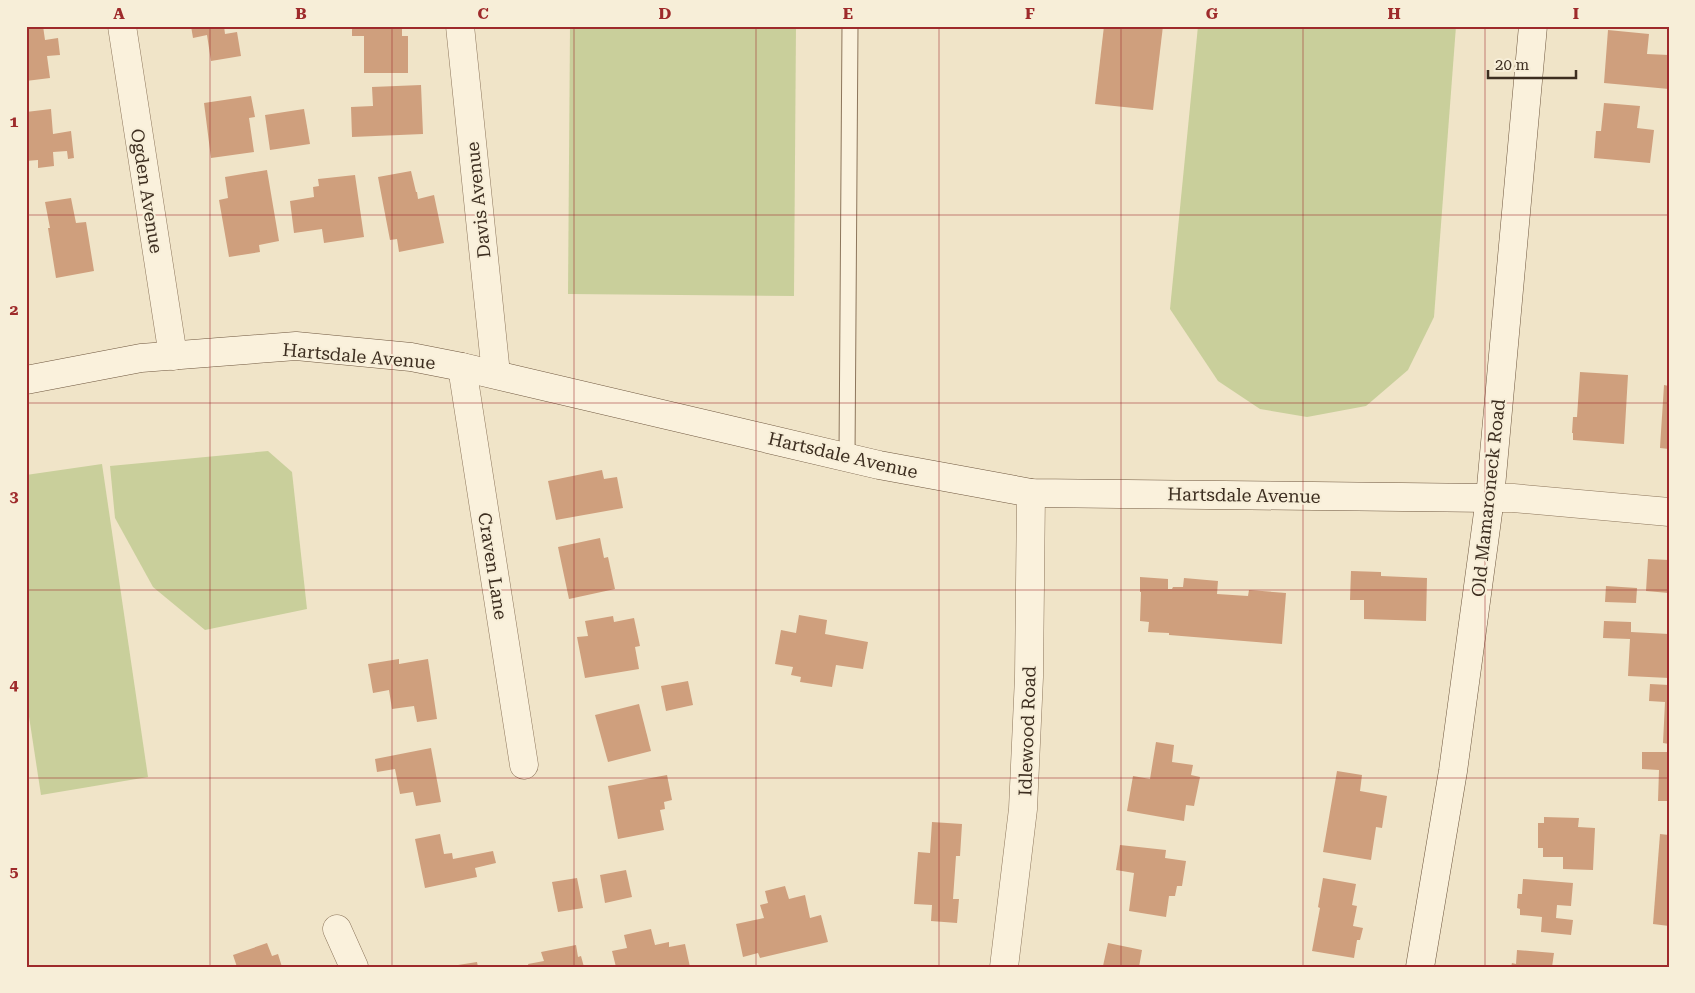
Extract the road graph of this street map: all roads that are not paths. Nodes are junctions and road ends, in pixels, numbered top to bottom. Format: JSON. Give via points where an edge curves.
{"nodes":[{"id":1,"x":122,"y":26,"type":"edge"},
{"id":2,"x":460,"y":26,"type":"edge"},
{"id":3,"x":850,"y":26,"type":"edge"},
{"id":4,"x":1533,"y":26,"type":"edge"},
{"id":5,"x":173,"y":356,"type":"junction"},
{"id":6,"x":462,"y":367,"type":"junction"},
{"id":7,"x":496,"y":374,"type":"junction"},
{"id":8,"x":26,"y":380,"type":"edge"},
{"id":9,"x":847,"y":457,"type":"junction"},
{"id":10,"x":1031,"y":493,"type":"junction"},
{"id":11,"x":1490,"y":498,"type":"junction"},
{"id":12,"x":1669,"y":512,"type":"edge"},
{"id":13,"x":524,"y":765,"type":"dead end"},
{"id":14,"x":337,"y":929,"type":"dead end"},
{"id":15,"x":354,"y":967,"type":"edge"},
{"id":16,"x":1004,"y":967,"type":"edge"},
{"id":17,"x":1420,"y":967,"type":"edge"}],
"edges":[{"from":1,"to":5,"type":"street","name":"Ogden Avenue"},
{"from":2,"to":7,"type":"street","name":"Davis Avenue"},
{"from":3,"to":9,"type":"lane"},
{"from":4,"to":11,"type":"street","name":"Old Mamaroneck Road"},
{"from":5,"to":6,"type":"street","name":"Hartsdale Avenue","via":[[296,346],[411,357]]},
{"from":5,"to":8,"type":"street","name":"Hartsdale Avenue","via":[[141,358]]},
{"from":6,"to":7,"type":"street","name":"Hartsdale Avenue"},
{"from":6,"to":13,"type":"street","name":"Craven Lane"},
{"from":7,"to":9,"type":"street","name":"Hartsdale Avenue"},
{"from":9,"to":10,"type":"street","name":"Hartsdale Avenue"},
{"from":10,"to":11,"type":"street","name":"Hartsdale Avenue"},
{"from":10,"to":16,"type":"street","name":"Idlewood Road","via":[[1029,677],[1023,809]]},
{"from":11,"to":12,"type":"street","name":"Hartsdale Avenue"},
{"from":11,"to":17,"type":"street","name":"Old Mamaroneck Road","via":[[1453,770]]},
{"from":14,"to":15,"type":"street"}]}
